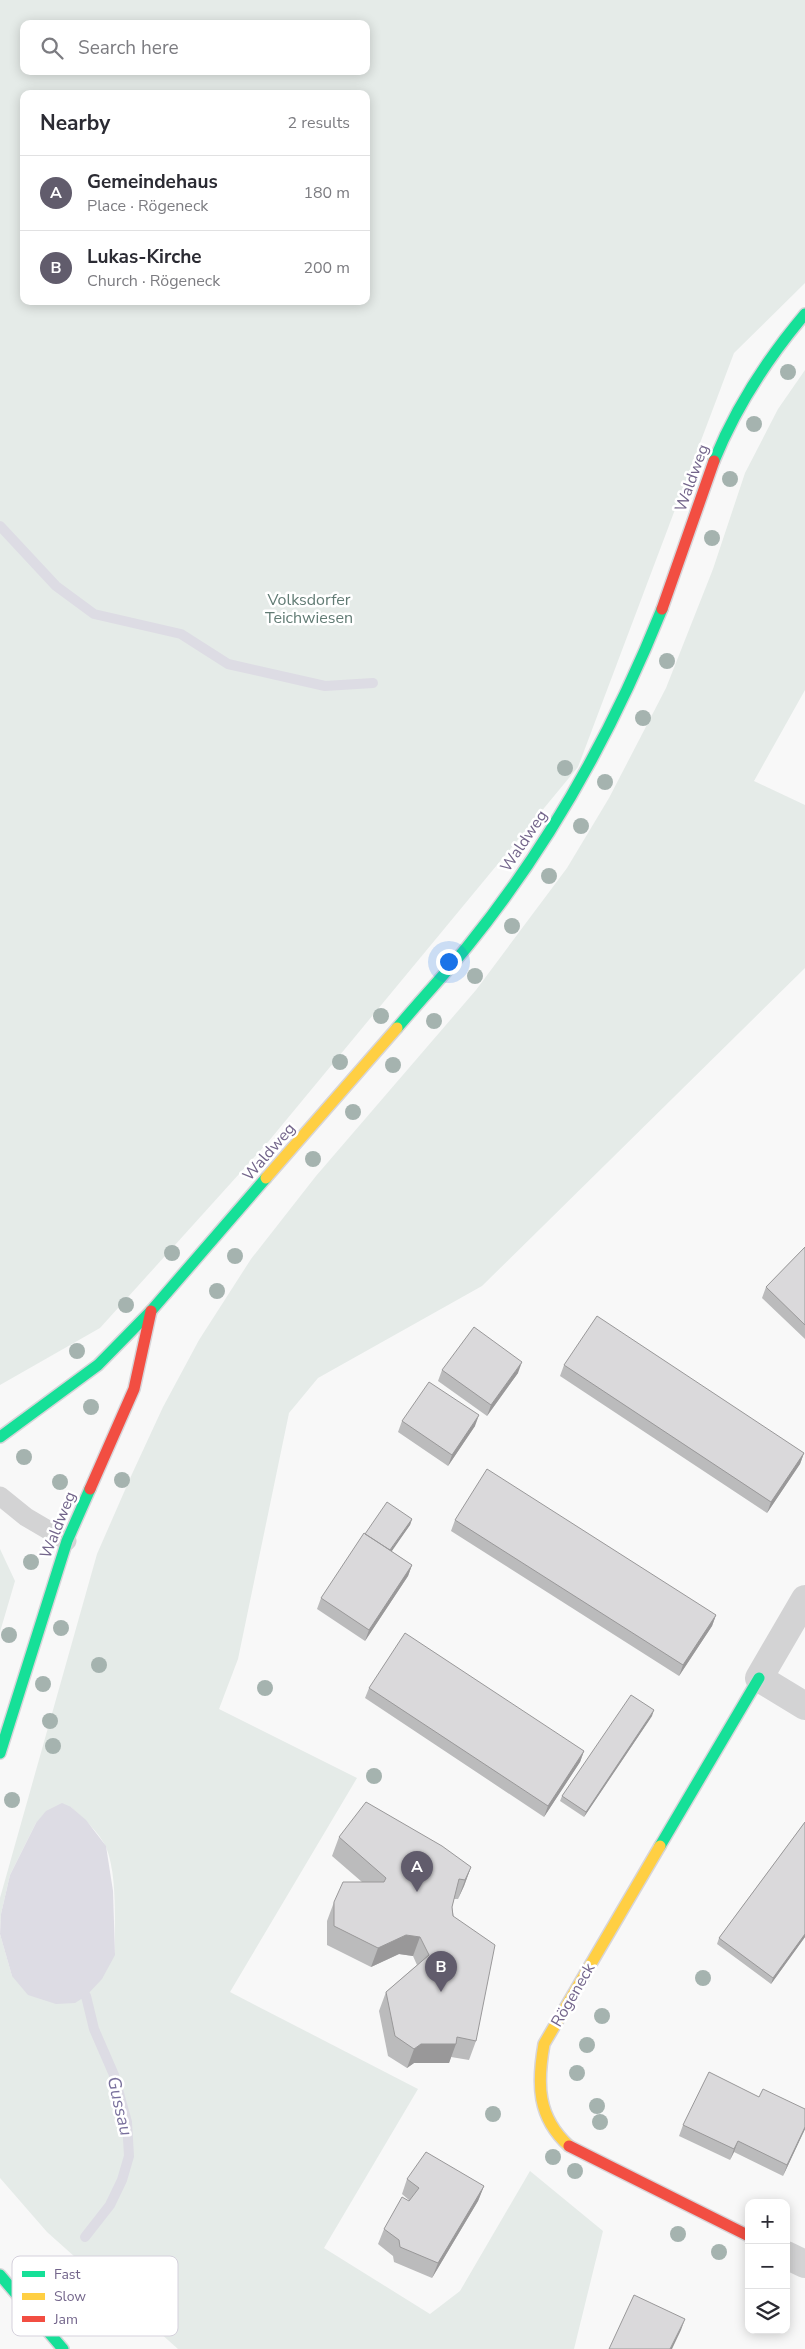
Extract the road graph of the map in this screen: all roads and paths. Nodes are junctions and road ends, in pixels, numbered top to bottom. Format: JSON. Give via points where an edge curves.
{"nodes":[{"id":1,"x":805,"y":314,"type":"edge"},
{"id":2,"x":151,"y":1311,"type":"junction"},
{"id":3,"x":0,"y":1437,"type":"edge"},
{"id":4,"x":0,"y":1496,"type":"edge"},
{"id":5,"x":67,"y":1541,"type":"junction"},
{"id":6,"x":805,"y":1599,"type":"edge"},
{"id":7,"x":759,"y":1678,"type":"junction"},
{"id":8,"x":805,"y":1706,"type":"edge"},
{"id":9,"x":0,"y":1753,"type":"edge"},
{"id":10,"x":745,"y":2234,"type":"edge"},
{"id":11,"x":790,"y":2257,"type":"edge"},
{"id":12,"x":805,"y":2264,"type":"edge"},
{"id":13,"x":0,"y":2275,"type":"edge"},
{"id":14,"x":12,"y":2289,"type":"edge"},
{"id":15,"x":52,"y":2336,"type":"edge"},
{"id":16,"x":63,"y":2349,"type":"edge"}],
"edges":[{"from":1,"to":2,"type":"main road","name":"Waldweg","via":[[772,356],[720,445],[668,592],[627,689],[561,814],[514,885],[467,947]]},
{"from":2,"to":3,"type":"main road","name":"Waldweg","via":[[98,1364]]},
{"from":2,"to":5,"type":"main road","name":"Waldweg","via":[[134,1389]]},
{"from":4,"to":5,"type":"lane","via":[[26,1517]]},
{"from":5,"to":9,"type":"main road","name":"Waldweg"},
{"from":6,"to":7,"type":"street"},
{"from":7,"to":8,"type":"street"},
{"from":7,"to":10,"type":"main road","name":"Rögeneck","via":[[544,2044],[539,2070],[541,2094],[550,2125],[568,2145]]},
{"from":11,"to":12,"type":"street"},
{"from":13,"to":14,"type":"main road"},
{"from":15,"to":16,"type":"main road"}]}
